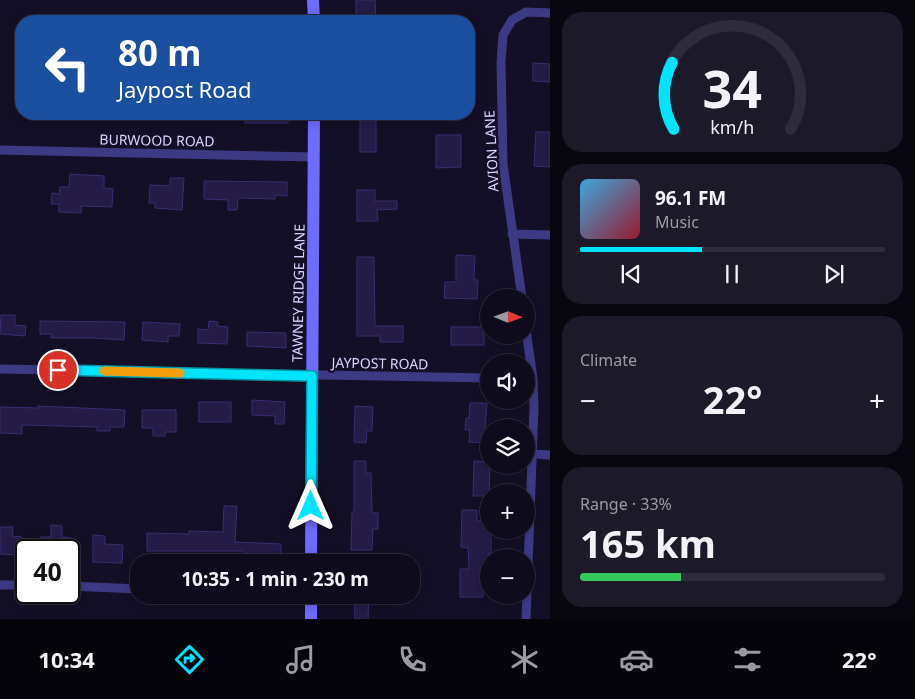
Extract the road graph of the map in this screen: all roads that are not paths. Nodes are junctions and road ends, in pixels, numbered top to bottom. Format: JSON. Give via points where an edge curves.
{"nodes":[{"id":1,"x":313,"y":0,"type":"edge"},
{"id":2,"x":550,"y":13,"type":"edge"},
{"id":3,"x":314,"y":15,"type":"edge"},
{"id":4,"x":314,"y":120,"type":"edge"},
{"id":5,"x":0,"y":150,"type":"edge"},
{"id":6,"x":314,"y":157,"type":"junction"},
{"id":7,"x":512,"y":234,"type":"junction"},
{"id":8,"x":550,"y":235,"type":"edge"},
{"id":9,"x":521,"y":289,"type":"edge"},
{"id":10,"x":0,"y":369,"type":"edge"},
{"id":11,"x":312,"y":376,"type":"junction"},
{"id":12,"x":480,"y":378,"type":"edge"},
{"id":13,"x":535,"y":454,"type":"edge"},
{"id":14,"x":550,"y":454,"type":"edge"},
{"id":15,"x":532,"y":474,"type":"edge"},
{"id":16,"x":311,"y":554,"type":"edge"},
{"id":17,"x":0,"y":585,"type":"edge"},
{"id":18,"x":15,"y":585,"type":"edge"},
{"id":19,"x":80,"y":586,"type":"edge"},
{"id":20,"x":130,"y":589,"type":"edge"},
{"id":21,"x":311,"y":604,"type":"edge"},
{"id":22,"x":311,"y":619,"type":"edge"},
{"id":23,"x":526,"y":619,"type":"edge"}],
"edges":[{"from":1,"to":3,"type":"street"},
{"from":2,"to":7,"type":"street","name":"AVION LANE","via":[[526,12],[512,20],[503,35],[503,164]]},
{"from":4,"to":6,"type":"street","name":"TAWNEY RIDGE LANE"},
{"from":5,"to":6,"type":"street","name":"BURWOOD ROAD"},
{"from":6,"to":11,"type":"street","name":"TAWNEY RIDGE LANE"},
{"from":7,"to":8,"type":"street"},
{"from":7,"to":9,"type":"street","name":"AVION LANE"},
{"from":10,"to":11,"type":"street","name":"JAYPOST ROAD"},
{"from":11,"to":12,"type":"street","name":"JAYPOST ROAD"},
{"from":11,"to":16,"type":"street","name":"TAWNEY RIDGE LANE"},
{"from":13,"to":14,"type":"street"},
{"from":15,"to":23,"type":"street"},
{"from":17,"to":18,"type":"street"},
{"from":19,"to":20,"type":"street"},
{"from":21,"to":22,"type":"street"}]}
